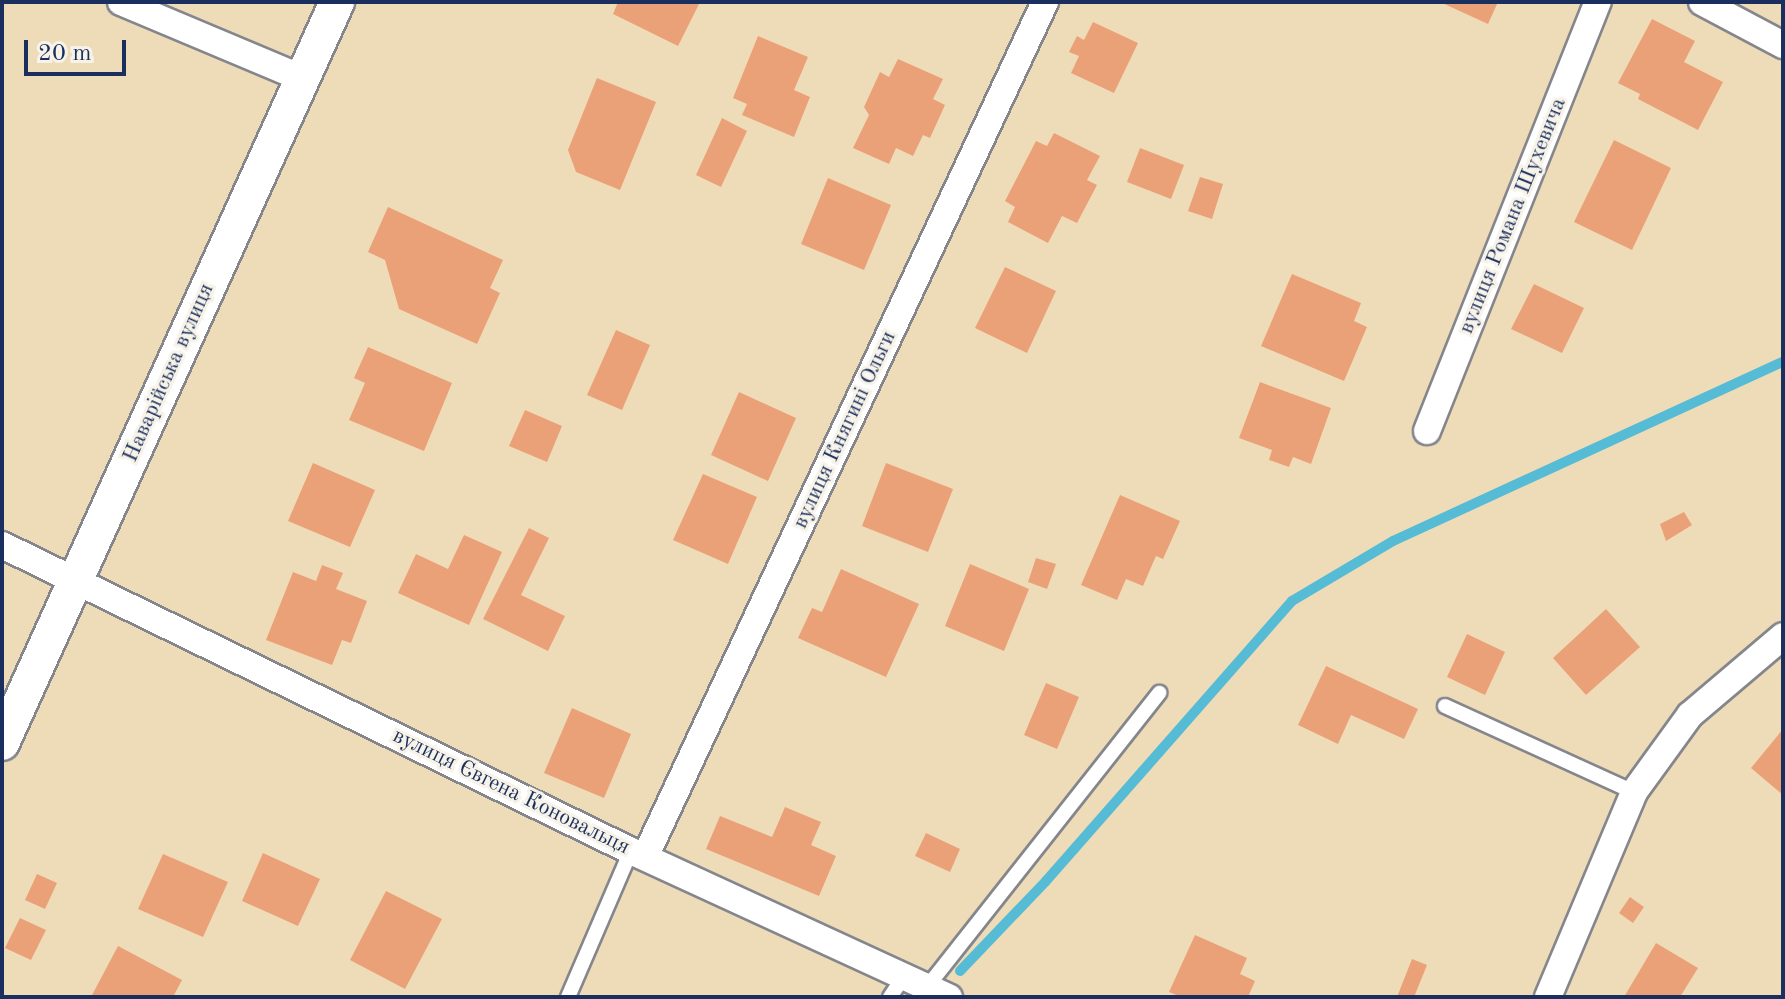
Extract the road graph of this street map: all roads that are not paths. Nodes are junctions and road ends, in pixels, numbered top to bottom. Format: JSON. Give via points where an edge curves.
{"nodes":[{"id":1,"x":121,"y":2,"type":"edge"},
{"id":2,"x":337,"y":2,"type":"edge"},
{"id":3,"x":1045,"y":2,"type":"edge"},
{"id":4,"x":1598,"y":2,"type":"edge"},
{"id":5,"x":1702,"y":2,"type":"edge"},
{"id":6,"x":1783,"y":45,"type":"edge"},
{"id":7,"x":302,"y":78,"type":"junction"},
{"id":8,"x":1427,"y":431,"type":"dead end"},
{"id":9,"x":2,"y":545,"type":"edge"},
{"id":10,"x":76,"y":579,"type":"junction"},
{"id":11,"x":1783,"y":636,"type":"edge"},
{"id":12,"x":1159,"y":693,"type":"dead end"},
{"id":13,"x":1445,"y":706,"type":"dead end"},
{"id":14,"x":2,"y":743,"type":"edge"},
{"id":15,"x":1634,"y":792,"type":"junction"},
{"id":16,"x":638,"y":854,"type":"junction"},
{"id":17,"x":918,"y":989,"type":"edge"},
{"id":18,"x":568,"y":997,"type":"edge"},
{"id":19,"x":1548,"y":997,"type":"edge"}],
"edges":[{"from":1,"to":7,"type":"street"},
{"from":2,"to":7,"type":"street","name":"Наварійська вулиця"},
{"from":3,"to":16,"type":"street","name":"вулиця Княгині Ольги"},
{"from":4,"to":8,"type":"street","name":"вулиця Романа Шухевича"},
{"from":5,"to":6,"type":"street"},
{"from":7,"to":10,"type":"street","name":"Наварійська вулиця"},
{"from":9,"to":10,"type":"street","name":"вулиця Євгена Коновальця"},
{"from":10,"to":14,"type":"street","name":"Наварійська вулиця"},
{"from":10,"to":16,"type":"street","name":"вулиця Євгена Коновальця"},
{"from":11,"to":15,"type":"street","via":[[1690,715]]},
{"from":12,"to":17,"type":"lane"},
{"from":13,"to":15,"type":"lane"},
{"from":15,"to":19,"type":"street"},
{"from":16,"to":17,"type":"street","name":"вулиця Євгена Коновальця"},
{"from":16,"to":18,"type":"lane"}]}
